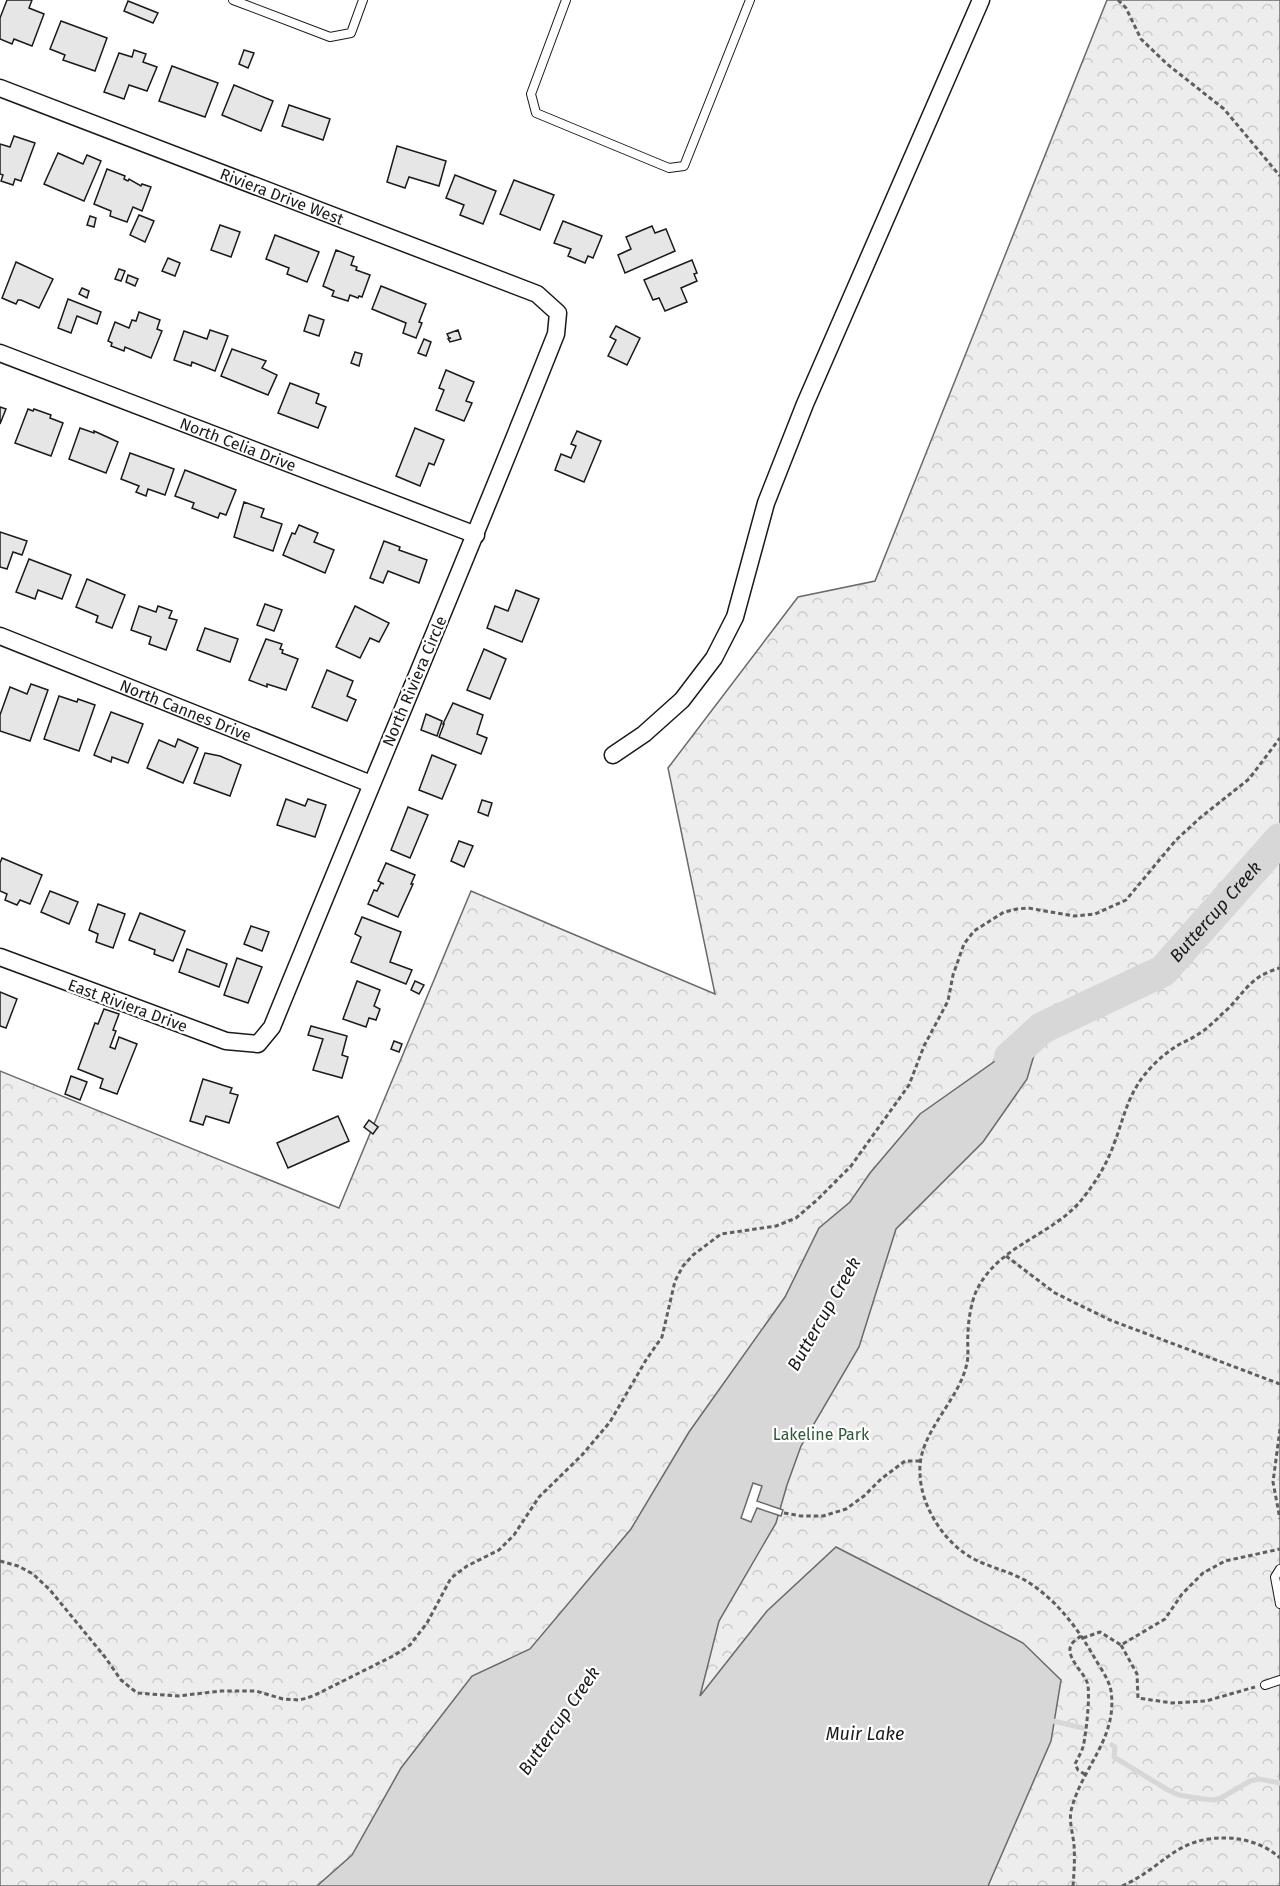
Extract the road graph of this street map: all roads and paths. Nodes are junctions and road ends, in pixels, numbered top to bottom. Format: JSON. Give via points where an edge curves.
{"nodes":[{"id":1,"x":233,"y":0,"type":"edge"},
{"id":2,"x":363,"y":0,"type":"edge"},
{"id":3,"x":566,"y":0,"type":"edge"},
{"id":4,"x":750,"y":0,"type":"edge"},
{"id":5,"x":981,"y":0,"type":"edge"},
{"id":6,"x":1118,"y":0,"type":"edge"},
{"id":7,"x":0,"y":88,"type":"edge"},
{"id":8,"x":1280,"y":176,"type":"edge"},
{"id":9,"x":558,"y":313,"type":"joint"},
{"id":10,"x":0,"y":353,"type":"edge"},
{"id":11,"x":476,"y":535,"type":"junction"},
{"id":12,"x":0,"y":636,"type":"edge"},
{"id":13,"x":1280,"y":738,"type":"edge"},
{"id":14,"x":612,"y":755,"type":"dead end"},
{"id":15,"x":371,"y":784,"type":"junction"},
{"id":16,"x":0,"y":957,"type":"edge"},
{"id":17,"x":1280,"y":968,"type":"edge"},
{"id":18,"x":258,"y":1044,"type":"joint"},
{"id":19,"x":1006,"y":1256,"type":"junction"},
{"id":20,"x":1280,"y":1383,"type":"edge"},
{"id":21,"x":1280,"y":1429,"type":"edge"},
{"id":22,"x":920,"y":1461,"type":"junction"},
{"id":23,"x":784,"y":1513,"type":"dead end"},
{"id":24,"x":1280,"y":1519,"type":"edge"},
{"id":25,"x":1280,"y":1549,"type":"edge"},
{"id":26,"x":0,"y":1561,"type":"edge"},
{"id":27,"x":1280,"y":1569,"type":"edge"},
{"id":28,"x":1280,"y":1604,"type":"edge"},
{"id":29,"x":1082,"y":1637,"type":"junction"},
{"id":30,"x":1121,"y":1645,"type":"junction"},
{"id":31,"x":1280,"y":1680,"type":"edge"},
{"id":32,"x":1265,"y":1684,"type":"joint"},
{"id":33,"x":1086,"y":1775,"type":"junction"},
{"id":34,"x":1280,"y":1858,"type":"edge"},
{"id":35,"x":1073,"y":1886,"type":"edge"},
{"id":36,"x":1122,"y":1886,"type":"edge"}],
"edges":[{"from":1,"to":2,"type":"lane","via":[[330,37],[351,33]]},
{"from":3,"to":4,"type":"lane","via":[[531,94],[536,113],[669,168],[684,166]]},
{"from":5,"to":14,"type":"street","via":[[805,404],[770,492],[735,617],[714,658],[682,700],[644,734]]},
{"from":6,"to":8,"type":"path","via":[[1142,39],[1224,109]]},
{"from":7,"to":9,"type":"street","name":"Riviera Drive West","via":[[537,294]]},
{"from":9,"to":11,"type":"street","name":"North Riviera Circle","via":[[556,334]]},
{"from":10,"to":11,"type":"street","name":"North Celia Drive"},
{"from":11,"to":15,"type":"street","name":"North Riviera Circle"},
{"from":12,"to":15,"type":"street","name":"North Cannes Drive"},
{"from":13,"to":26,"type":"path","via":[[1249,779],[1176,840],[1126,900],[1095,914],[1074,916],[1017,909],[1004,912],[974,931],[964,944],[948,1001],[909,1085],[851,1166],[796,1218],[776,1226],[721,1234],[693,1254],[675,1281],[662,1337],[605,1428],[539,1497],[499,1550],[451,1578],[427,1623],[410,1645],[395,1655],[300,1700],[256,1691],[221,1690],[178,1696],[137,1693],[121,1680],[33,1574]]},
{"from":15,"to":18,"type":"street","name":"North Riviera Circle","via":[[272,1027]]},
{"from":16,"to":18,"type":"street","name":"East Riviera Drive","via":[[226,1041]]},
{"from":17,"to":19,"type":"path","via":[[1260,976],[1231,1007],[1152,1068],[1126,1104],[1103,1171],[1091,1188],[1048,1229]]},
{"from":19,"to":20,"type":"path","via":[[1055,1293],[1110,1320]]},
{"from":19,"to":22,"type":"path","via":[[991,1269],[975,1295],[968,1332],[968,1363],[935,1423]]},
{"from":21,"to":24,"type":"path","via":[[1273,1482]]},
{"from":22,"to":23,"type":"path","via":[[905,1461],[846,1509],[823,1516]]},
{"from":22,"to":29,"type":"path","via":[[928,1510],[953,1544],[972,1558],[1025,1580],[1066,1615]]},
{"from":25,"to":30,"type":"path","via":[[1225,1561],[1203,1573],[1165,1619]]},
{"from":27,"to":28,"type":"lane","via":[[1275,1577]]},
{"from":29,"to":30,"type":"path","via":[[1100,1632]]},
{"from":29,"to":33,"type":"path","via":[[1111,1688],[1112,1698],[1112,1721]]},
{"from":29,"to":33,"type":"path","via":[[1072,1643],[1070,1655],[1089,1689],[1083,1745],[1075,1764]]},
{"from":30,"to":32,"type":"path","via":[[1137,1674],[1138,1698],[1172,1703],[1206,1701]]},
{"from":31,"to":32,"type":"lane"},
{"from":33,"to":35,"type":"path","via":[[1070,1815]]},
{"from":34,"to":36,"type":"path","via":[[1271,1850],[1241,1839],[1191,1842]]}]}
